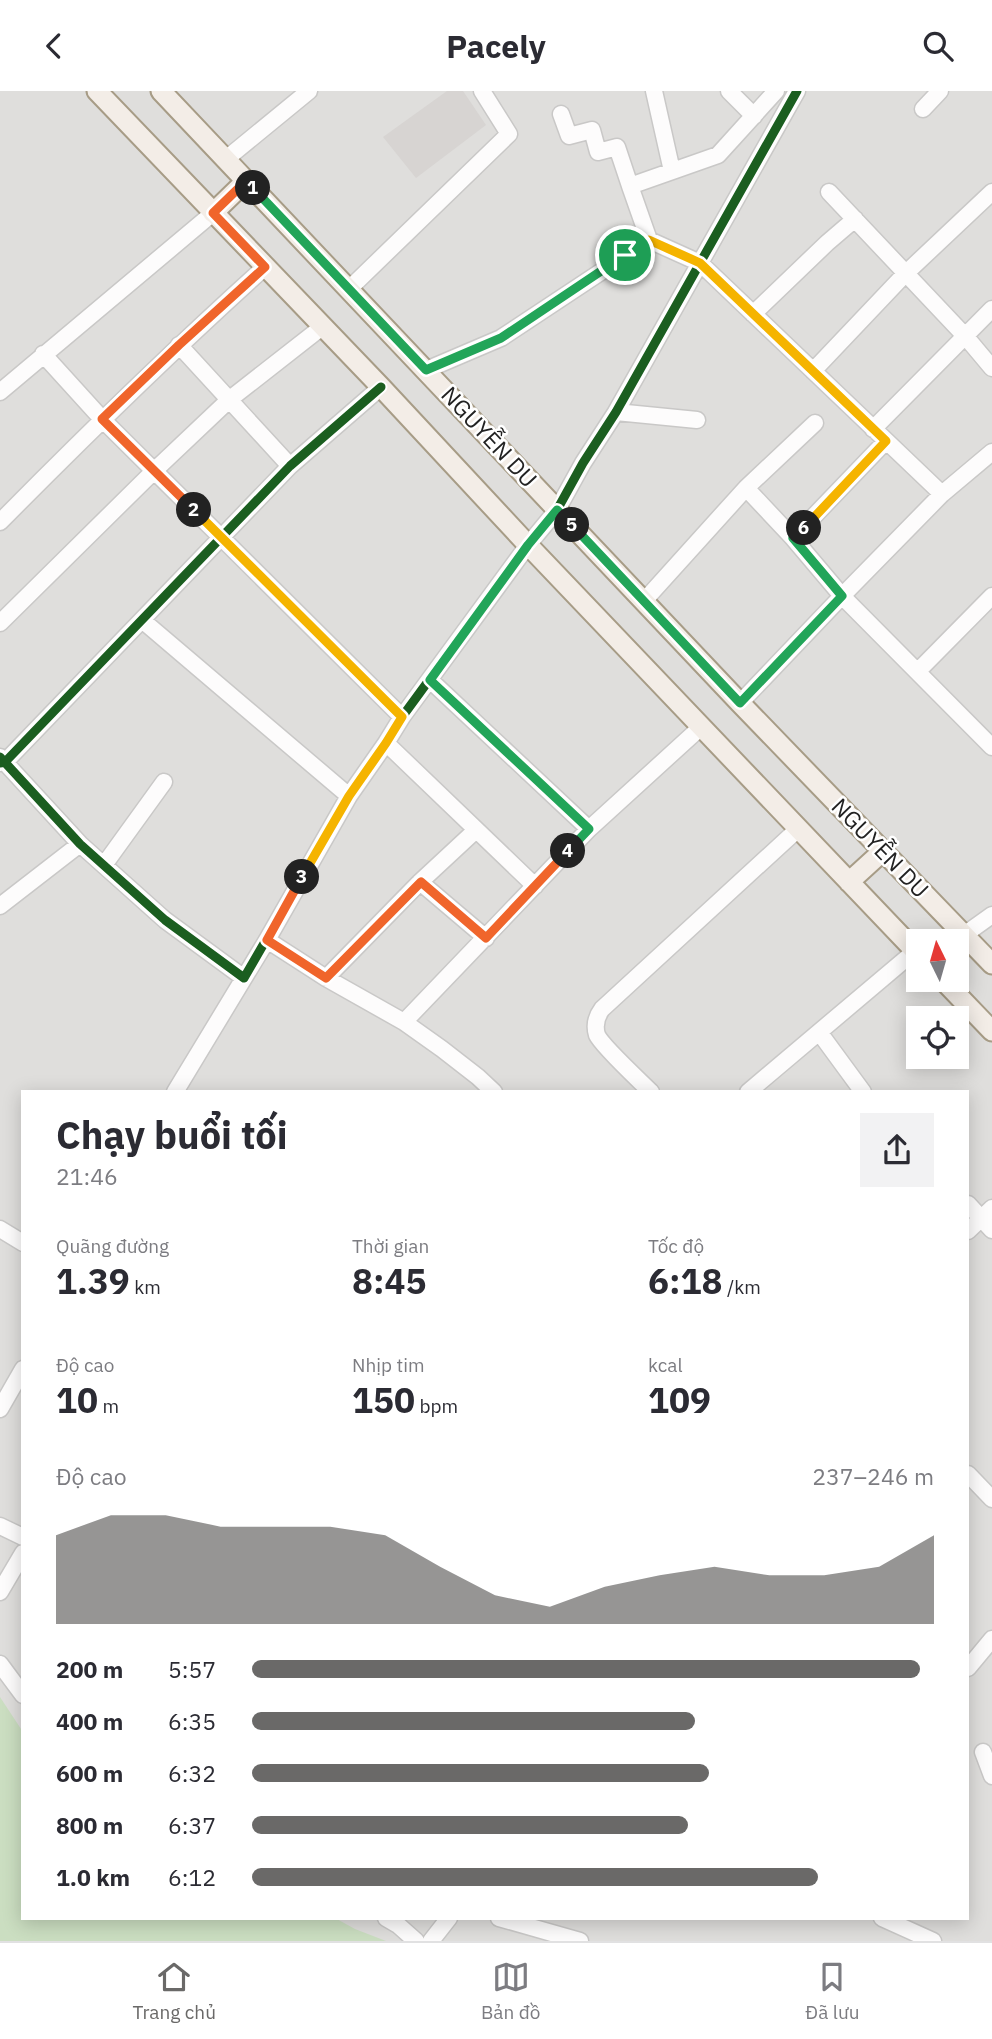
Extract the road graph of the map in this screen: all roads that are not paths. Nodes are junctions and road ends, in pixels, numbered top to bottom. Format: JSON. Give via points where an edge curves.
{"nodes":[{"id":1,"x":97,"y":91,"type":"edge"},
{"id":2,"x":161,"y":91,"type":"edge"},
{"id":3,"x":309,"y":91,"type":"edge"},
{"id":4,"x":482,"y":91,"type":"edge"},
{"id":5,"x":654,"y":91,"type":"edge"},
{"id":6,"x":729,"y":91,"type":"edge"},
{"id":7,"x":776,"y":91,"type":"edge"},
{"id":8,"x":797,"y":91,"type":"edge"},
{"id":9,"x":940,"y":91,"type":"edge"},
{"id":10,"x":923,"y":109,"type":"dead end"},
{"id":11,"x":561,"y":114,"type":"dead end"},
{"id":12,"x":754,"y":115,"type":"junction"},
{"id":13,"x":226,"y":159,"type":"junction"},
{"id":14,"x":672,"y":171,"type":"junction"},
{"id":15,"x":246,"y":181,"type":"junction"},
{"id":16,"x":630,"y":186,"type":"junction"},
{"id":17,"x":829,"y":191,"type":"dead end"},
{"id":18,"x":992,"y":192,"type":"edge"},
{"id":19,"x":213,"y":213,"type":"junction"},
{"id":20,"x":855,"y":219,"type":"junction"},
{"id":21,"x":649,"y":240,"type":"junction"},
{"id":22,"x":700,"y":263,"type":"junction"},
{"id":23,"x":265,"y":267,"type":"junction"},
{"id":24,"x":905,"y":274,"type":"junction"},
{"id":25,"x":349,"y":289,"type":"junction"},
{"id":26,"x":992,"y":309,"type":"edge"},
{"id":27,"x":753,"y":314,"type":"junction"},
{"id":28,"x":322,"y":327,"type":"junction"},
{"id":29,"x":966,"y":337,"type":"junction"},
{"id":30,"x":179,"y":345,"type":"junction"},
{"id":31,"x":43,"y":354,"type":"junction"},
{"id":32,"x":992,"y":368,"type":"edge"},
{"id":33,"x":426,"y":370,"type":"junction"},
{"id":34,"x":813,"y":371,"type":"junction"},
{"id":35,"x":381,"y":387,"type":"junction"},
{"id":36,"x":0,"y":393,"type":"edge"},
{"id":37,"x":230,"y":399,"type":"junction"},
{"id":38,"x":616,"y":412,"type":"junction"},
{"id":39,"x":102,"y":419,"type":"junction"},
{"id":40,"x":696,"y":420,"type":"dead end"},
{"id":41,"x":815,"y":423,"type":"dead end"},
{"id":42,"x":873,"y":429,"type":"junction"},
{"id":43,"x":886,"y":441,"type":"junction"},
{"id":44,"x":992,"y":452,"type":"edge"},
{"id":45,"x":290,"y":467,"type":"junction"},
{"id":46,"x":155,"y":470,"type":"junction"},
{"id":47,"x":746,"y":488,"type":"junction"},
{"id":48,"x":942,"y":494,"type":"junction"},
{"id":49,"x":557,"y":510,"type":"junction"},
{"id":50,"x":0,"y":522,"type":"edge"},
{"id":51,"x":221,"y":538,"type":"junction"},
{"id":52,"x":793,"y":538,"type":"junction"},
{"id":53,"x":528,"y":545,"type":"junction"},
{"id":54,"x":842,"y":596,"type":"junction"},
{"id":55,"x":992,"y":596,"type":"edge"},
{"id":56,"x":644,"y":601,"type":"junction"},
{"id":57,"x":142,"y":620,"type":"junction"},
{"id":58,"x":0,"y":623,"type":"edge"},
{"id":59,"x":918,"y":671,"type":"junction"},
{"id":60,"x":430,"y":680,"type":"junction"},
{"id":61,"x":740,"y":703,"type":"junction"},
{"id":62,"x":402,"y":717,"type":"junction"},
{"id":63,"x":992,"y":721,"type":"edge"},
{"id":64,"x":701,"y":727,"type":"junction"},
{"id":65,"x":979,"y":733,"type":"junction"},
{"id":66,"x":386,"y":743,"type":"junction"},
{"id":67,"x":992,"y":747,"type":"edge"},
{"id":68,"x":2,"y":761,"type":"edge"},
{"id":69,"x":164,"y":782,"type":"dead end"},
{"id":70,"x":349,"y":796,"type":"junction"},
{"id":71,"x":589,"y":829,"type":"junction"},
{"id":72,"x":799,"y":829,"type":"junction"},
{"id":73,"x":476,"y":830,"type":"junction"},
{"id":74,"x":80,"y":844,"type":"junction"},
{"id":75,"x":883,"y":851,"type":"junction"},
{"id":76,"x":104,"y":865,"type":"junction"},
{"id":77,"x":421,"y":882,"type":"junction"},
{"id":78,"x":849,"y":882,"type":"junction"},
{"id":79,"x":535,"y":886,"type":"junction"},
{"id":80,"x":0,"y":906,"type":"edge"},
{"id":81,"x":992,"y":915,"type":"edge"},
{"id":82,"x":958,"y":929,"type":"edge"},
{"id":83,"x":970,"y":931,"type":"edge"},
{"id":84,"x":486,"y":938,"type":"junction"},
{"id":85,"x":267,"y":940,"type":"junction"},
{"id":86,"x":970,"y":941,"type":"edge"},
{"id":87,"x":906,"y":942,"type":"edge"},
{"id":88,"x":906,"y":962,"type":"edge"},
{"id":89,"x":992,"y":964,"type":"edge"},
{"id":90,"x":244,"y":978,"type":"junction"},
{"id":91,"x":326,"y":978,"type":"junction"},
{"id":92,"x":955,"y":992,"type":"edge"},
{"id":93,"x":404,"y":1022,"type":"junction"},
{"id":94,"x":992,"y":1031,"type":"edge"},
{"id":95,"x":819,"y":1032,"type":"junction"},
{"id":96,"x":176,"y":1090,"type":"edge"},
{"id":97,"x":492,"y":1090,"type":"edge"},
{"id":98,"x":649,"y":1090,"type":"edge"},
{"id":99,"x":750,"y":1090,"type":"edge"},
{"id":100,"x":862,"y":1090,"type":"edge"},
{"id":101,"x":969,"y":1205,"type":"edge"},
{"id":102,"x":989,"y":1218,"type":"edge"},
{"id":103,"x":0,"y":1229,"type":"edge"},
{"id":104,"x":969,"y":1230,"type":"edge"},
{"id":105,"x":21,"y":1242,"type":"edge"},
{"id":106,"x":21,"y":1372,"type":"edge"},
{"id":107,"x":0,"y":1409,"type":"edge"},
{"id":108,"x":970,"y":1480,"type":"edge"},
{"id":109,"x":992,"y":1499,"type":"edge"},
{"id":110,"x":0,"y":1526,"type":"edge"},
{"id":111,"x":21,"y":1536,"type":"edge"},
{"id":112,"x":21,"y":1556,"type":"edge"},
{"id":113,"x":0,"y":1592,"type":"edge"},
{"id":114,"x":992,"y":1639,"type":"edge"},
{"id":115,"x":0,"y":1664,"type":"edge"},
{"id":116,"x":969,"y":1667,"type":"edge"},
{"id":117,"x":21,"y":1692,"type":"edge"},
{"id":118,"x":981,"y":1751,"type":"edge"},
{"id":119,"x":992,"y":1776,"type":"edge"},
{"id":120,"x":389,"y":1920,"type":"edge"},
{"id":121,"x":447,"y":1920,"type":"edge"},
{"id":122,"x":506,"y":1920,"type":"edge"},
{"id":123,"x":886,"y":1920,"type":"edge"},
{"id":124,"x":416,"y":1941,"type":"edge"},
{"id":125,"x":431,"y":1941,"type":"edge"},
{"id":126,"x":580,"y":1941,"type":"edge"},
{"id":127,"x":933,"y":1941,"type":"edge"}],
"edges":[{"from":1,"to":19,"type":"main road","name":"NGUYỄN DU"},
{"from":2,"to":13,"type":"main road","name":"NGUYỄN DU"},
{"from":3,"to":13,"type":"street"},
{"from":4,"to":25,"type":"street","via":[[509,134]]},
{"from":5,"to":14,"type":"street"},
{"from":6,"to":12,"type":"street"},
{"from":7,"to":12,"type":"street"},
{"from":8,"to":22,"type":"street"},
{"from":9,"to":10,"type":"street"},
{"from":11,"to":16,"type":"street","via":[[569,136],[592,130],[598,152],[617,147]]},
{"from":12,"to":14,"type":"street","via":[[718,155]]},
{"from":13,"to":15,"type":"main road","name":"NGUYỄN DU"},
{"from":14,"to":16,"type":"street"},
{"from":15,"to":19,"type":"main road"},
{"from":15,"to":25,"type":"main road","name":"NGUYỄN DU"},
{"from":16,"to":21,"type":"street"},
{"from":17,"to":20,"type":"street"},
{"from":18,"to":24,"type":"street"},
{"from":19,"to":23,"type":"main road","name":"NGUYỄN DU"},
{"from":19,"to":31,"type":"street"},
{"from":20,"to":24,"type":"street"},
{"from":20,"to":27,"type":"street"},
{"from":21,"to":22,"type":"street"},
{"from":21,"to":33,"type":"street","via":[[501,338]]},
{"from":22,"to":27,"type":"street"},
{"from":22,"to":38,"type":"street"},
{"from":23,"to":28,"type":"main road","name":"NGUYỄN DU"},
{"from":23,"to":30,"type":"street"},
{"from":24,"to":29,"type":"street"},
{"from":24,"to":34,"type":"street"},
{"from":25,"to":33,"type":"main road","name":"NGUYỄN DU"},
{"from":26,"to":29,"type":"street"},
{"from":27,"to":34,"type":"street"},
{"from":28,"to":35,"type":"main road","name":"NGUYỄN DU"},
{"from":28,"to":37,"type":"street"},
{"from":29,"to":32,"type":"street"},
{"from":29,"to":42,"type":"street"},
{"from":30,"to":37,"type":"street"},
{"from":30,"to":39,"type":"street"},
{"from":31,"to":36,"type":"street"},
{"from":31,"to":39,"type":"street"},
{"from":33,"to":49,"type":"main road","name":"NGUYỄN DU"},
{"from":34,"to":42,"type":"street"},
{"from":35,"to":45,"type":"street"},
{"from":35,"to":53,"type":"main road","name":"NGUYỄN DU"},
{"from":37,"to":45,"type":"street"},
{"from":37,"to":46,"type":"street"},
{"from":38,"to":40,"type":"street"},
{"from":38,"to":49,"type":"street"},
{"from":39,"to":46,"type":"street"},
{"from":39,"to":50,"type":"street"},
{"from":41,"to":47,"type":"street"},
{"from":42,"to":43,"type":"street"},
{"from":43,"to":48,"type":"street"},
{"from":43,"to":52,"type":"street"},
{"from":44,"to":48,"type":"street"},
{"from":45,"to":51,"type":"street"},
{"from":46,"to":51,"type":"street"},
{"from":46,"to":58,"type":"street"},
{"from":47,"to":52,"type":"street"},
{"from":47,"to":56,"type":"street"},
{"from":48,"to":54,"type":"street"},
{"from":49,"to":53,"type":"street"},
{"from":49,"to":56,"type":"main road","name":"NGUYỄN DU"},
{"from":51,"to":57,"type":"street"},
{"from":51,"to":62,"type":"street"},
{"from":52,"to":54,"type":"street"},
{"from":53,"to":60,"type":"street"},
{"from":53,"to":64,"type":"main road","name":"NGUYỄN DU"},
{"from":54,"to":59,"type":"street"},
{"from":54,"to":61,"type":"street"},
{"from":55,"to":59,"type":"street"},
{"from":56,"to":61,"type":"main road","name":"NGUYỄN DU"},
{"from":57,"to":68,"type":"street"},
{"from":57,"to":70,"type":"street"},
{"from":59,"to":65,"type":"street"},
{"from":60,"to":62,"type":"street"},
{"from":60,"to":71,"type":"street"},
{"from":61,"to":75,"type":"main road","name":"NGUYỄN DU"},
{"from":62,"to":66,"type":"street"},
{"from":63,"to":65,"type":"street"},
{"from":64,"to":71,"type":"street"},
{"from":64,"to":72,"type":"main road","name":"NGUYỄN DU"},
{"from":65,"to":67,"type":"street"},
{"from":66,"to":70,"type":"street"},
{"from":66,"to":73,"type":"street"},
{"from":68,"to":74,"type":"street"},
{"from":69,"to":76,"type":"street"},
{"from":70,"to":85,"type":"street"},
{"from":71,"to":79,"type":"street"},
{"from":72,"to":78,"type":"main road","name":"NGUYỄN DU"},
{"from":72,"to":98,"type":"street","via":[[598,1015],[599,1039]]},
{"from":73,"to":77,"type":"street"},
{"from":73,"to":79,"type":"street"},
{"from":74,"to":76,"type":"street"},
{"from":74,"to":80,"type":"street"},
{"from":75,"to":78,"type":"main road"},
{"from":75,"to":82,"type":"main road","name":"NGUYỄN DU"},
{"from":76,"to":90,"type":"street","via":[[165,920]]},
{"from":77,"to":84,"type":"street"},
{"from":77,"to":91,"type":"street"},
{"from":78,"to":87,"type":"main road","name":"NGUYỄN DU"},
{"from":79,"to":84,"type":"street"},
{"from":81,"to":83,"type":"street"},
{"from":84,"to":93,"type":"street"},
{"from":85,"to":90,"type":"street"},
{"from":85,"to":91,"type":"street"},
{"from":86,"to":89,"type":"main road","name":"NGUYỄN DU"},
{"from":88,"to":95,"type":"street"},
{"from":90,"to":96,"type":"street"},
{"from":91,"to":93,"type":"street"},
{"from":92,"to":94,"type":"main road"},
{"from":93,"to":97,"type":"street"},
{"from":95,"to":99,"type":"street"},
{"from":95,"to":100,"type":"street"},
{"from":101,"to":102,"type":"street"},
{"from":102,"to":104,"type":"street"},
{"from":103,"to":105,"type":"street"},
{"from":106,"to":107,"type":"street"},
{"from":108,"to":109,"type":"street"},
{"from":110,"to":111,"type":"street"},
{"from":112,"to":113,"type":"street"},
{"from":114,"to":116,"type":"street"},
{"from":115,"to":117,"type":"street"},
{"from":118,"to":119,"type":"street"},
{"from":120,"to":124,"type":"street"},
{"from":121,"to":125,"type":"street"},
{"from":122,"to":126,"type":"street"},
{"from":123,"to":127,"type":"street"}]}
